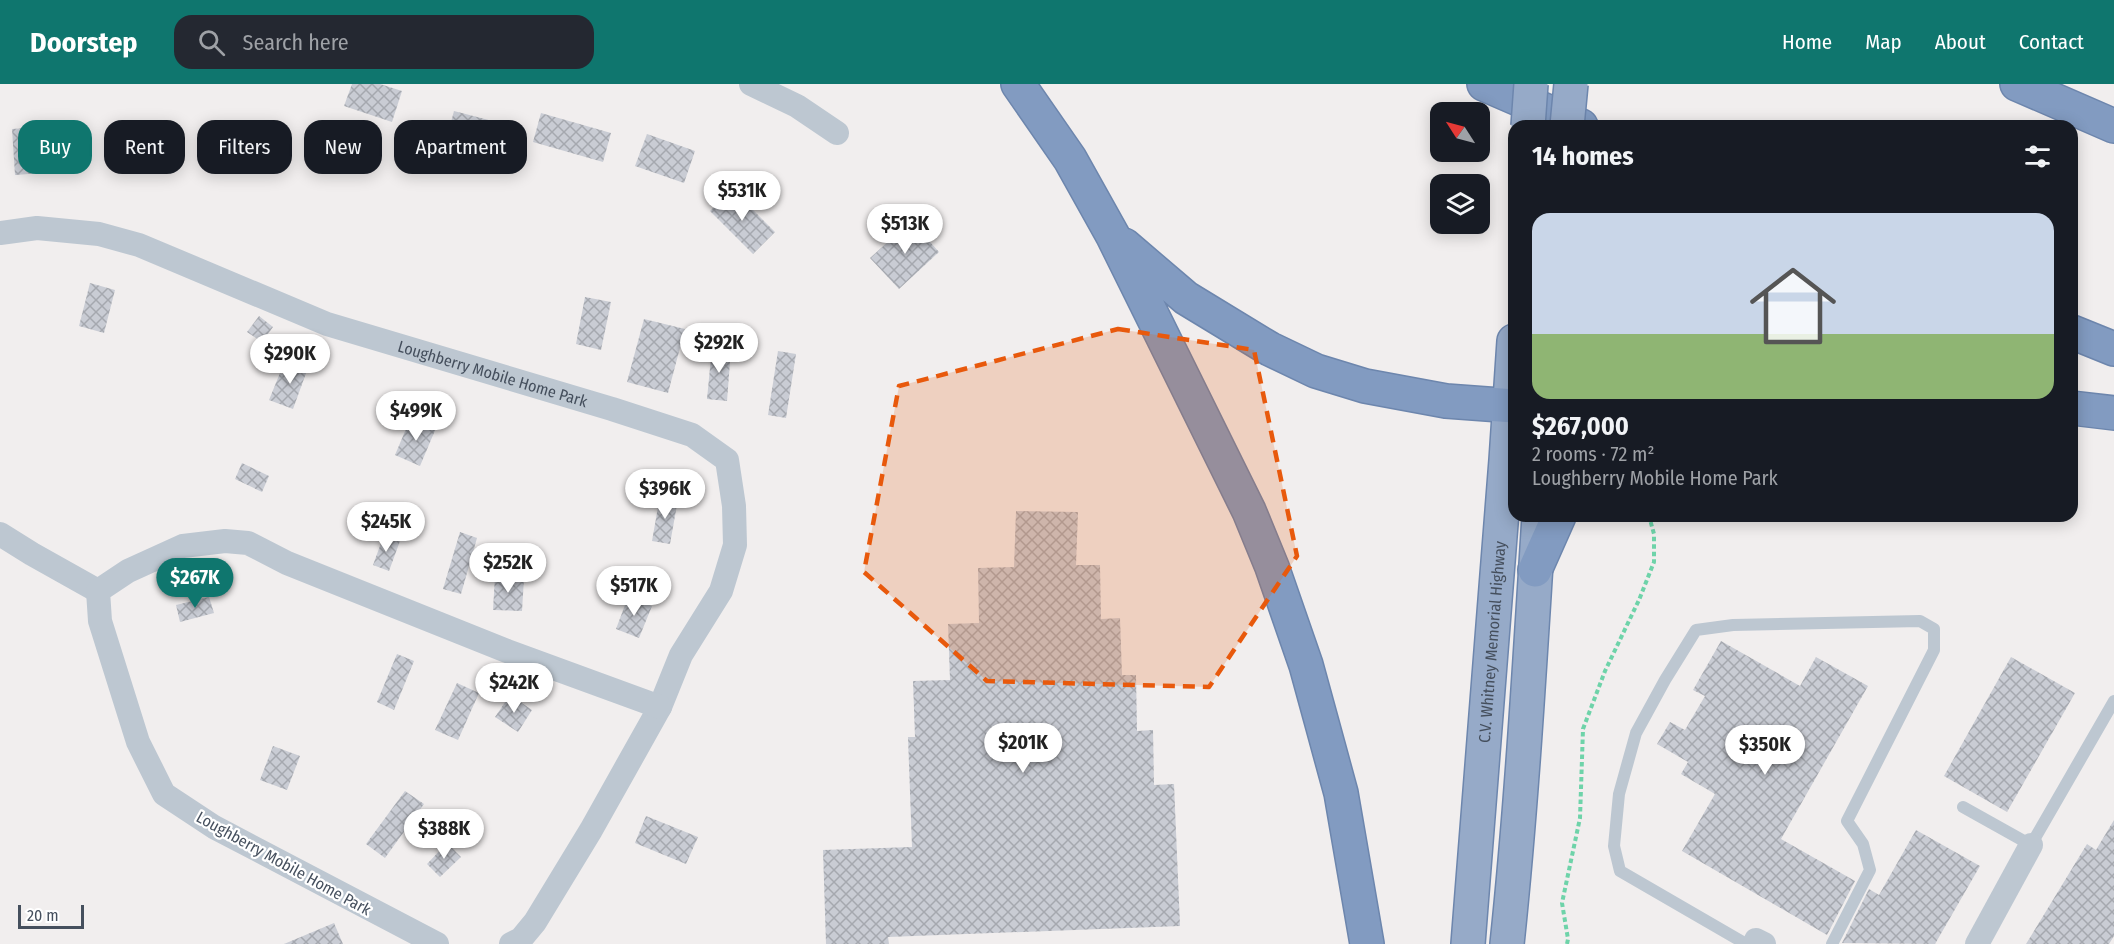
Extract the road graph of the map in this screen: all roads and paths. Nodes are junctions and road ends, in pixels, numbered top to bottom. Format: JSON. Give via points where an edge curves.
{"nodes":[{"id":1,"x":751,"y":84,"type":"edge"},
{"id":2,"x":1018,"y":84,"type":"edge"},
{"id":3,"x":1484,"y":84,"type":"edge"},
{"id":4,"x":1531,"y":84,"type":"edge"},
{"id":5,"x":1571,"y":84,"type":"edge"},
{"id":6,"x":2017,"y":84,"type":"edge"},
{"id":7,"x":1528,"y":120,"type":"edge"},
{"id":8,"x":1567,"y":120,"type":"edge"},
{"id":9,"x":1568,"y":120,"type":"edge"},
{"id":10,"x":2114,"y":126,"type":"edge"},
{"id":11,"x":837,"y":133,"type":"dead end"},
{"id":12,"x":0,"y":232,"type":"edge"},
{"id":13,"x":1113,"y":236,"type":"junction"},
{"id":14,"x":2078,"y":334,"type":"edge"},
{"id":15,"x":2114,"y":349,"type":"edge"},
{"id":16,"x":1508,"y":406,"type":"edge"},
{"id":17,"x":2078,"y":409,"type":"edge"},
{"id":18,"x":2114,"y":413,"type":"edge"},
{"id":19,"x":1508,"y":443,"type":"edge"},
{"id":20,"x":1539,"y":522,"type":"edge"},
{"id":21,"x":1556,"y":522,"type":"edge"},
{"id":22,"x":1651,"y":522,"type":"edge"},
{"id":23,"x":0,"y":534,"type":"edge"},
{"id":24,"x":1535,"y":570,"type":"junction"},
{"id":25,"x":98,"y":591,"type":"junction"},
{"id":26,"x":2114,"y":701,"type":"edge"},
{"id":27,"x":660,"y":707,"type":"junction"},
{"id":28,"x":1963,"y":807,"type":"dead end"},
{"id":29,"x":2031,"y":846,"type":"junction"},
{"id":30,"x":437,"y":944,"type":"edge"},
{"id":31,"x":511,"y":944,"type":"edge"},
{"id":32,"x":1367,"y":944,"type":"edge"},
{"id":33,"x":1467,"y":944,"type":"edge"},
{"id":34,"x":1507,"y":944,"type":"edge"},
{"id":35,"x":1566,"y":944,"type":"edge"},
{"id":36,"x":1746,"y":944,"type":"edge"},
{"id":37,"x":1754,"y":944,"type":"edge"},
{"id":38,"x":1764,"y":944,"type":"edge"},
{"id":39,"x":1832,"y":944,"type":"edge"},
{"id":40,"x":1977,"y":944,"type":"edge"}],
"edges":[{"from":1,"to":11,"type":"street","via":[[797,106]]},
{"from":2,"to":13,"type":"highway","via":[[1070,159]]},
{"from":3,"to":8,"type":"highway"},
{"from":4,"to":7,"type":"highway","bridge":true},
{"from":5,"to":9,"type":"highway","bridge":true},
{"from":6,"to":10,"type":"highway"},
{"from":12,"to":27,"type":"street","name":"Loughberry Mobile Home Park","via":[[37,228],[99,234],[139,245],[327,324],[692,435],[727,460],[735,545],[721,591],[681,655]]},
{"from":13,"to":16,"type":"highway","via":[[1186,298],[1270,349],[1316,371],[1365,386]]},
{"from":13,"to":32,"type":"highway","via":[[1226,462],[1272,567],[1306,665],[1341,793]]},
{"from":14,"to":15,"type":"highway"},
{"from":17,"to":18,"type":"highway"},
{"from":19,"to":33,"type":"highway","name":"C.V. Whitney Memorial Highway"},
{"from":20,"to":24,"type":"highway"},
{"from":21,"to":24,"type":"highway"},
{"from":22,"to":35,"type":"path","via":[[1654,562],[1583,729],[1580,818],[1562,903]]},
{"from":23,"to":25,"type":"street"},
{"from":24,"to":34,"type":"highway","via":[[1527,723]]},
{"from":25,"to":27,"type":"street","via":[[128,571],[183,546],[225,541],[248,543],[286,563]]},
{"from":25,"to":30,"type":"street","name":"Loughberry Mobile Home Park","via":[[100,621],[138,742],[164,794],[214,827]]},
{"from":26,"to":29,"type":"lane"},
{"from":27,"to":31,"type":"street","name":"Loughberry Mobile Home Park","via":[[535,922],[521,939]]},
{"from":28,"to":29,"type":"lane"},
{"from":29,"to":40,"type":"street"},
{"from":36,"to":39,"type":"lane","via":[[1620,871],[1614,846],[1619,794],[1636,733],[1696,630],[1732,625],[1920,621],[1934,629],[1934,650],[1847,821],[1863,844],[1870,870]]},
{"from":37,"to":38,"type":"street","via":[[1756,940]]}]}
